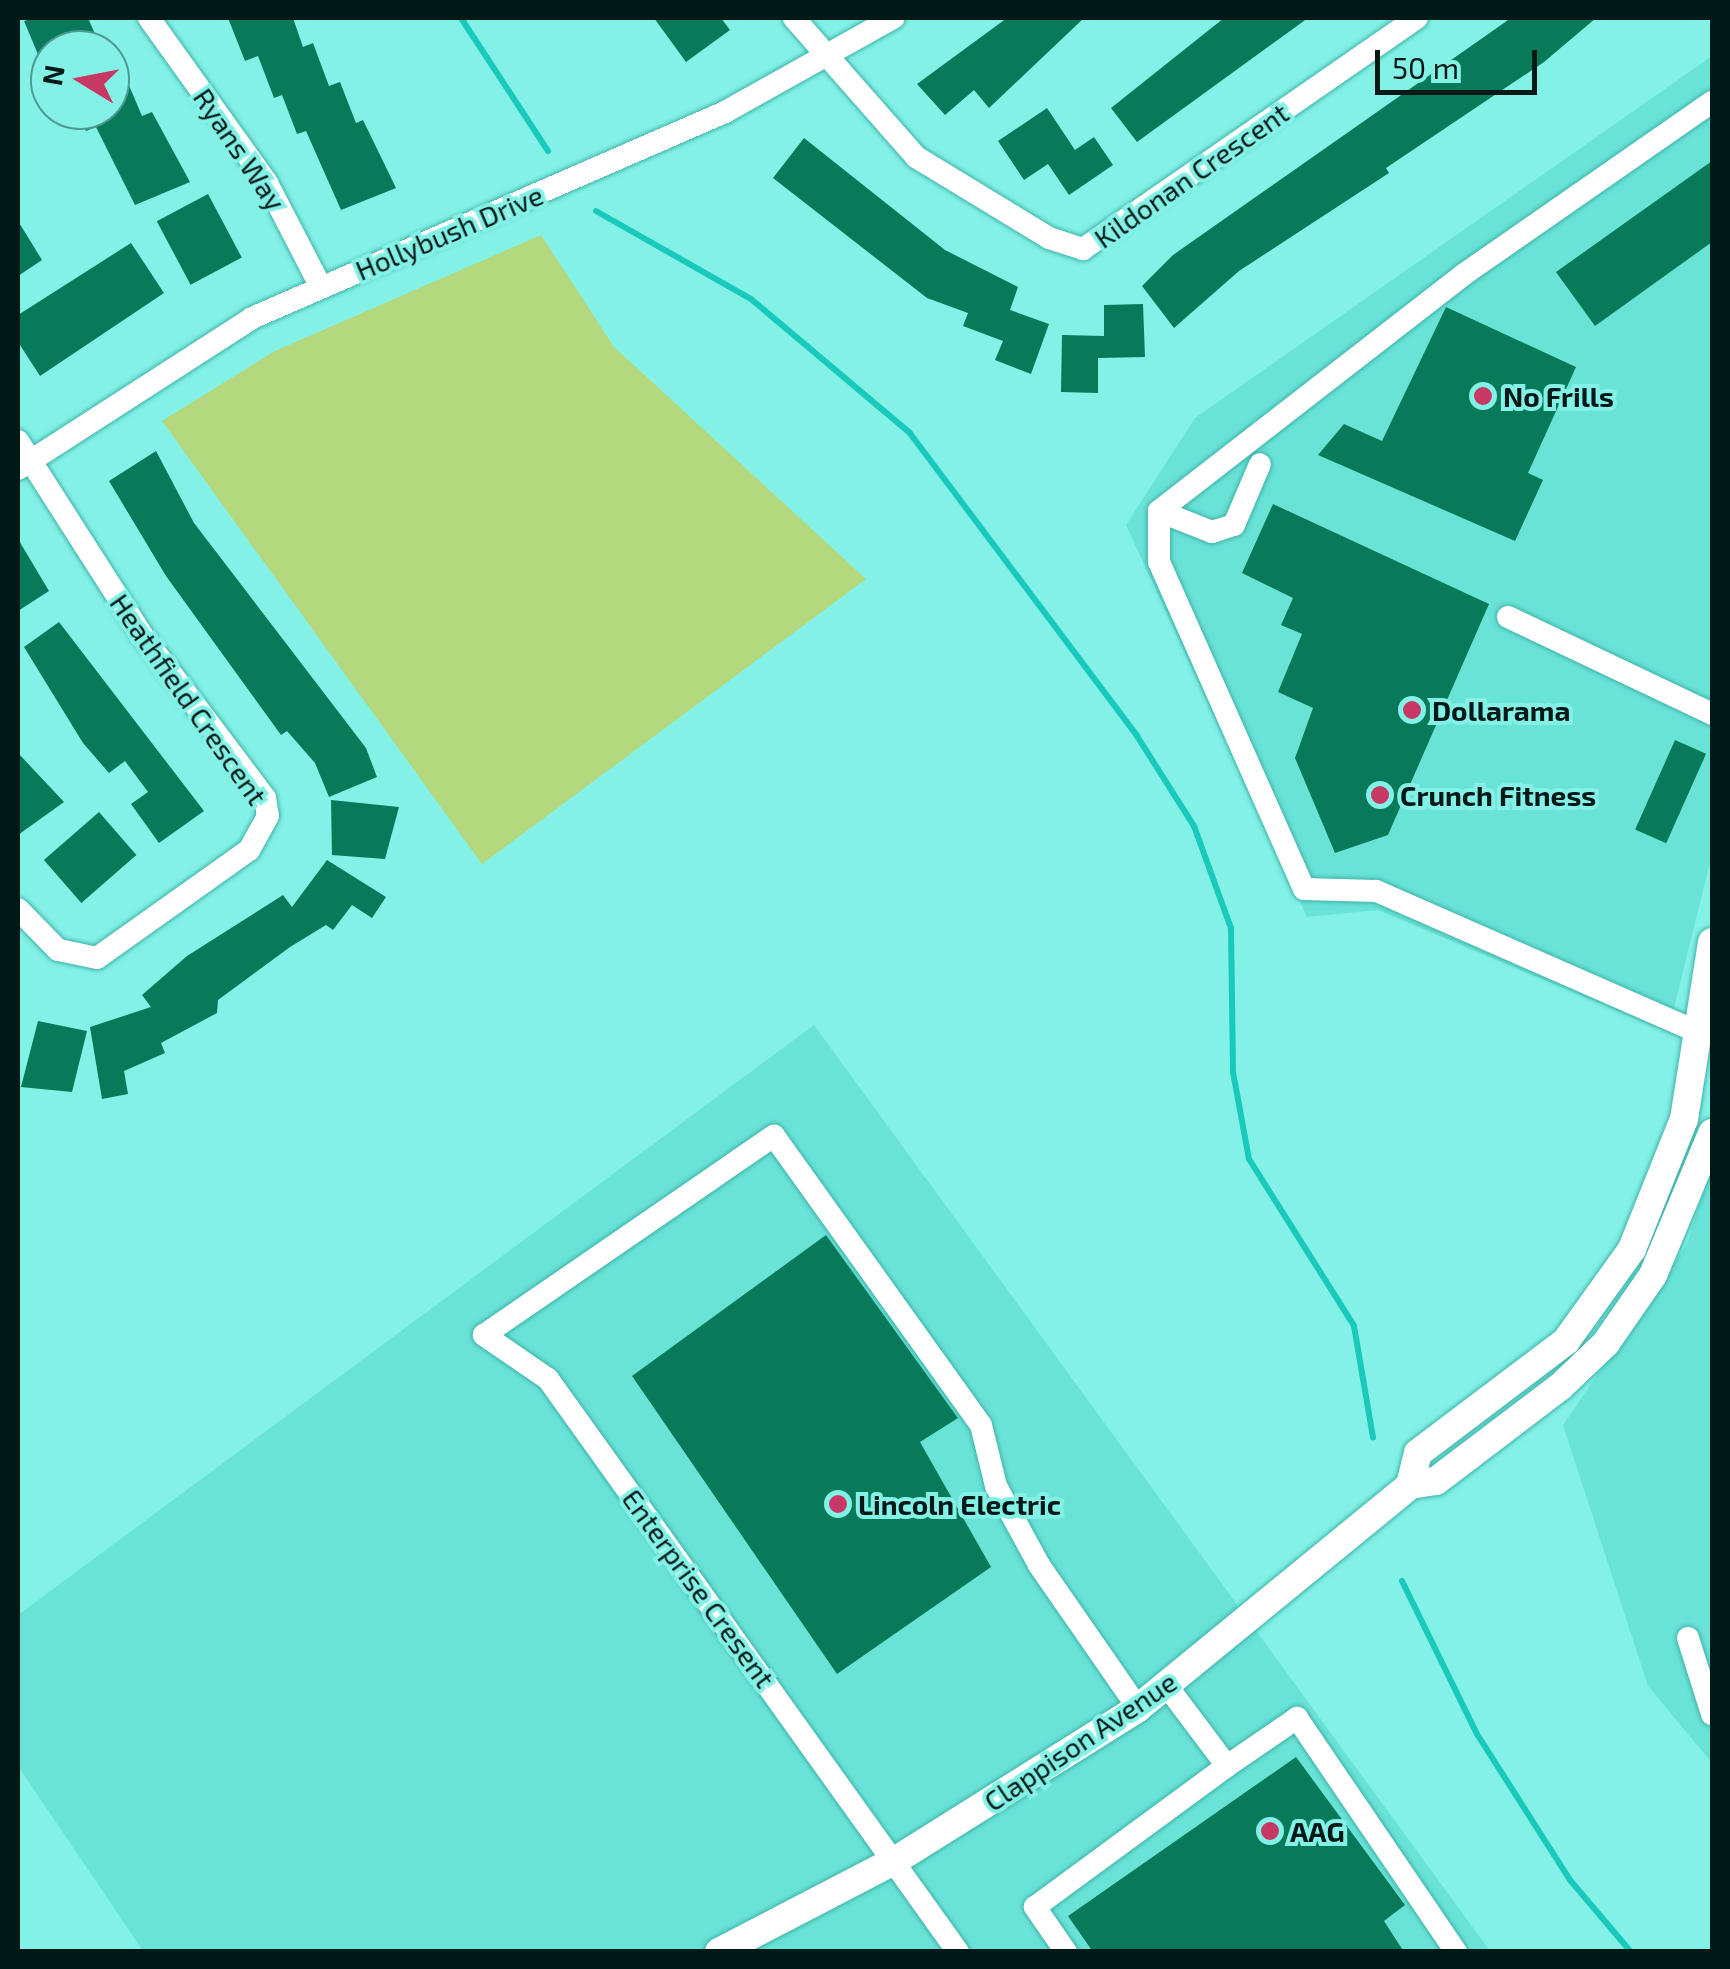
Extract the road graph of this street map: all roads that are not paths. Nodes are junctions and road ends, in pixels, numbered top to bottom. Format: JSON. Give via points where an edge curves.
{"nodes":[{"id":1,"x":149,"y":18,"type":"edge"},
{"id":2,"x":794,"y":18,"type":"edge"},
{"id":3,"x":893,"y":18,"type":"edge"},
{"id":4,"x":1417,"y":18,"type":"edge"},
{"id":5,"x":829,"y":58,"type":"junction"},
{"id":6,"x":1712,"y":102,"type":"edge"},
{"id":7,"x":321,"y":288,"type":"junction"},
{"id":8,"x":22,"y":457,"type":"edge"},
{"id":9,"x":1260,"y":464,"type":"dead end"},
{"id":10,"x":1159,"y":511,"type":"junction"},
{"id":11,"x":1508,"y":617,"type":"dead end"},
{"id":12,"x":1712,"y":714,"type":"edge"},
{"id":13,"x":18,"y":909,"type":"edge"},
{"id":14,"x":1712,"y":942,"type":"edge"},
{"id":15,"x":1700,"y":1033,"type":"junction"},
{"id":16,"x":1712,"y":1133,"type":"edge"},
{"id":17,"x":1640,"y":1235,"type":"junction"},
{"id":18,"x":1665,"y":1252,"type":"junction"},
{"id":19,"x":1502,"y":1390,"type":"junction"},
{"id":20,"x":1520,"y":1417,"type":"junction"},
{"id":21,"x":1410,"y":1484,"type":"junction"},
{"id":22,"x":1688,"y":1638,"type":"dead end"},
{"id":23,"x":1167,"y":1686,"type":"junction"},
{"id":24,"x":1138,"y":1708,"type":"junction"},
{"id":25,"x":1712,"y":1714,"type":"edge"},
{"id":26,"x":1228,"y":1766,"type":"junction"},
{"id":27,"x":896,"y":1860,"type":"junction"},
{"id":28,"x":719,"y":1952,"type":"edge"},
{"id":29,"x":958,"y":1952,"type":"edge"},
{"id":30,"x":1066,"y":1952,"type":"edge"},
{"id":31,"x":1456,"y":1952,"type":"edge"}],
"edges":[{"from":1,"to":7,"type":"street","name":"Ryans Way","via":[[267,183]]},
{"from":2,"to":5,"type":"street"},
{"from":3,"to":5,"type":"street","name":"Hollybush Drive"},
{"from":4,"to":5,"type":"street","name":"Kildonan Crescent","via":[[1083,249],[1049,238],[916,157]]},
{"from":5,"to":7,"type":"street","name":"Hollybush Drive","via":[[623,158]]},
{"from":6,"to":10,"type":"street","via":[[1463,275]]},
{"from":7,"to":8,"type":"street","name":"Hollybush Drive","via":[[208,342]]},
{"from":8,"to":13,"type":"street","name":"Heathfield Crescent","via":[[140,632],[265,798],[268,816],[249,850],[97,958],[58,950]]},
{"from":9,"to":10,"type":"street","via":[[1234,525],[1212,532]]},
{"from":10,"to":15,"type":"street","via":[[1160,562],[1304,888],[1376,892]]},
{"from":11,"to":12,"type":"street"},
{"from":14,"to":15,"type":"main road","name":"Clappison Avenue"},
{"from":15,"to":17,"type":"main road","name":"Clappison Avenue","via":[[1674,1155]]},
{"from":16,"to":18,"type":"main road","name":"Clappison Avenue"},
{"from":17,"to":18,"type":"main road"},
{"from":17,"to":19,"type":"main road","name":"Clappison Avenue","via":[[1566,1340]]},
{"from":18,"to":20,"type":"main road","name":"Clappison Avenue","via":[[1606,1343]]},
{"from":19,"to":20,"type":"main road"},
{"from":19,"to":21,"type":"main road","name":"Clappison Avenue","via":[[1418,1454]]},
{"from":20,"to":21,"type":"main road","name":"Clappison Avenue","via":[[1436,1481]]},
{"from":21,"to":23,"type":"main road","name":"Clappison Avenue"},
{"from":22,"to":25,"type":"street"},
{"from":23,"to":24,"type":"main road","name":"Clappison Avenue"},
{"from":23,"to":26,"type":"street"},
{"from":24,"to":27,"type":"main road","name":"Clappison Avenue"},
{"from":24,"to":27,"type":"street","name":"Enterprise Cresent","via":[[1039,1565],[996,1486],[981,1425],[774,1136],[484,1334],[548,1379]]},
{"from":26,"to":30,"type":"street","via":[[1035,1907]]},
{"from":26,"to":31,"type":"street","via":[[1296,1718]]},
{"from":27,"to":28,"type":"main road","name":"Clappison Avenue"},
{"from":27,"to":29,"type":"street","name":"Enterprise Cresent"}]}
